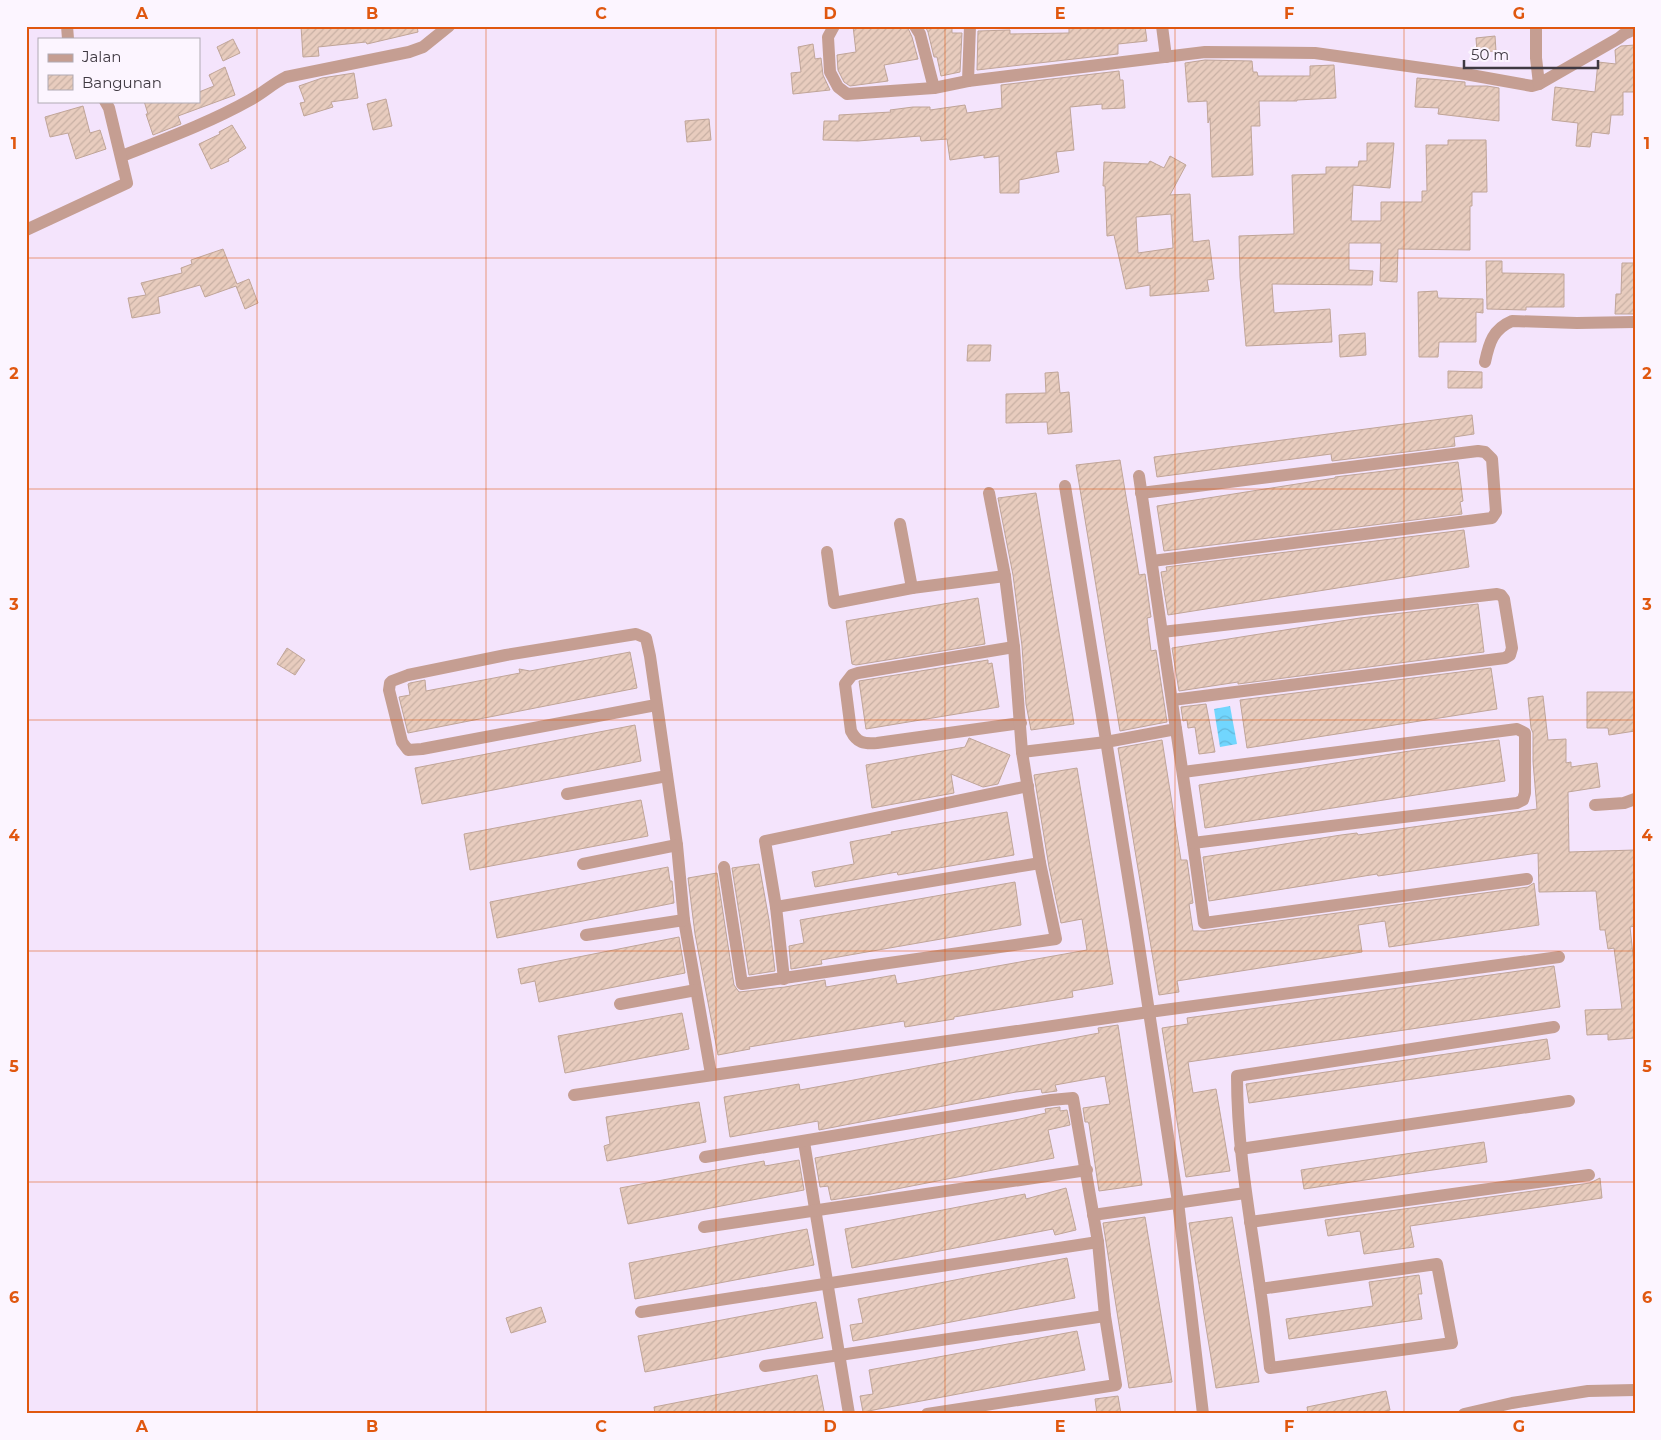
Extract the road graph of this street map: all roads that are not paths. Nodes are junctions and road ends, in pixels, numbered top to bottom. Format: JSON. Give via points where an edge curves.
{"nodes":[{"id":1,"x":449,"y":26,"type":"edge"},
{"id":2,"x":834,"y":26,"type":"edge"},
{"id":3,"x":915,"y":26,"type":"edge"},
{"id":4,"x":970,"y":26,"type":"edge"},
{"id":5,"x":1162,"y":26,"type":"edge"},
{"id":6,"x":1536,"y":26,"type":"edge"},
{"id":7,"x":1635,"y":29,"type":"edge"},
{"id":8,"x":1166,"y":58,"type":"junction"},
{"id":9,"x":968,"y":81,"type":"junction"},
{"id":10,"x":1539,"y":84,"type":"junction"},
{"id":11,"x":934,"y":88,"type":"junction"},
{"id":12,"x":106,"y":102,"type":"edge"},
{"id":13,"x":122,"y":156,"type":"junction"},
{"id":14,"x":26,"y":230,"type":"edge"},
{"id":15,"x":1635,"y":322,"type":"edge"},
{"id":16,"x":1485,"y":362,"type":"dead end"},
{"id":17,"x":1139,"y":476,"type":"dead end"},
{"id":18,"x":1065,"y":486,"type":"dead end"},
{"id":19,"x":989,"y":493,"type":"dead end"},
{"id":20,"x":1141,"y":493,"type":"junction"},
{"id":21,"x":900,"y":524,"type":"dead end"},
{"id":22,"x":828,"y":552,"type":"dead end"},
{"id":23,"x":1152,"y":561,"type":"junction"},
{"id":24,"x":1005,"y":576,"type":"junction"},
{"id":25,"x":912,"y":588,"type":"junction"},
{"id":26,"x":1162,"y":632,"type":"junction"},
{"id":27,"x":1014,"y":647,"type":"junction"},
{"id":28,"x":1172,"y":700,"type":"junction"},
{"id":29,"x":656,"y":705,"type":"junction"},
{"id":30,"x":1021,"y":723,"type":"junction"},
{"id":31,"x":1176,"y":729,"type":"junction"},
{"id":32,"x":1106,"y":742,"type":"junction"},
{"id":33,"x":1022,"y":752,"type":"junction"},
{"id":34,"x":1183,"y":772,"type":"junction"},
{"id":35,"x":667,"y":776,"type":"junction"},
{"id":36,"x":1028,"y":786,"type":"junction"},
{"id":37,"x":567,"y":794,"type":"dead end"},
{"id":38,"x":1635,"y":799,"type":"edge"},
{"id":39,"x":1596,"y":805,"type":"dead end"},
{"id":40,"x":1194,"y":843,"type":"junction"},
{"id":41,"x":676,"y":845,"type":"junction"},
{"id":42,"x":1040,"y":863,"type":"junction"},
{"id":43,"x":584,"y":864,"type":"dead end"},
{"id":44,"x":724,"y":867,"type":"dead end"},
{"id":45,"x":1527,"y":879,"type":"dead end"},
{"id":46,"x":776,"y":907,"type":"junction"},
{"id":47,"x":684,"y":920,"type":"junction"},
{"id":48,"x":586,"y":936,"type":"dead end"},
{"id":49,"x":1559,"y":957,"type":"dead end"},
{"id":50,"x":784,"y":978,"type":"junction"},
{"id":51,"x":696,"y":990,"type":"junction"},
{"id":52,"x":620,"y":1004,"type":"dead end"},
{"id":53,"x":1150,"y":1012,"type":"junction"},
{"id":54,"x":1554,"y":1027,"type":"dead end"},
{"id":55,"x":711,"y":1074,"type":"junction"},
{"id":56,"x":574,"y":1095,"type":"dead end"},
{"id":57,"x":1569,"y":1101,"type":"dead end"},
{"id":58,"x":804,"y":1142,"type":"junction"},
{"id":59,"x":1240,"y":1149,"type":"junction"},
{"id":60,"x":705,"y":1157,"type":"dead end"},
{"id":61,"x":1086,"y":1170,"type":"junction"},
{"id":62,"x":1589,"y":1175,"type":"dead end"},
{"id":63,"x":1245,"y":1193,"type":"junction"},
{"id":64,"x":1178,"y":1202,"type":"junction"},
{"id":65,"x":815,"y":1211,"type":"junction"},
{"id":66,"x":1093,"y":1215,"type":"junction"},
{"id":67,"x":1250,"y":1222,"type":"junction"},
{"id":68,"x":704,"y":1227,"type":"dead end"},
{"id":69,"x":1098,"y":1242,"type":"junction"},
{"id":70,"x":828,"y":1284,"type":"junction"},
{"id":71,"x":1260,"y":1289,"type":"junction"},
{"id":72,"x":641,"y":1312,"type":"dead end"},
{"id":73,"x":1105,"y":1316,"type":"junction"},
{"id":74,"x":840,"y":1354,"type":"junction"},
{"id":75,"x":765,"y":1366,"type":"dead end"},
{"id":76,"x":1635,"y":1390,"type":"edge"},
{"id":77,"x":849,"y":1414,"type":"edge"},
{"id":78,"x":927,"y":1414,"type":"edge"},
{"id":79,"x":1203,"y":1414,"type":"edge"},
{"id":80,"x":1464,"y":1414,"type":"edge"}],
"edges":[{"from":1,"to":13,"type":"street","via":[[422,47],[409,52],[286,77],[252,99],[195,128]]},
{"from":2,"to":11,"type":"street","via":[[828,36],[830,72],[838,87],[847,94]]},
{"from":3,"to":11,"type":"street"},
{"from":4,"to":9,"type":"street"},
{"from":5,"to":8,"type":"street"},
{"from":6,"to":10,"type":"street"},
{"from":7,"to":10,"type":"street"},
{"from":8,"to":9,"type":"street"},
{"from":8,"to":10,"type":"street","via":[[1205,52],[1316,53],[1524,85]]},
{"from":9,"to":11,"type":"street"},
{"from":12,"to":13,"type":"street"},
{"from":13,"to":14,"type":"street","via":[[127,183]]},
{"from":15,"to":16,"type":"street","via":[[1512,321],[1494,333]]},
{"from":17,"to":20,"type":"street"},
{"from":18,"to":32,"type":"street"},
{"from":19,"to":24,"type":"street"},
{"from":20,"to":23,"type":"street"},
{"from":20,"to":23,"type":"street","via":[[1478,451],[1485,452],[1492,459],[1496,512],[1492,518]]},
{"from":21,"to":25,"type":"street"},
{"from":22,"to":25,"type":"street","via":[[834,603]]},
{"from":23,"to":26,"type":"street"},
{"from":24,"to":25,"type":"street"},
{"from":24,"to":27,"type":"street"},
{"from":26,"to":28,"type":"street"},
{"from":26,"to":28,"type":"street","via":[[1497,594],[1504,599],[1512,648],[1505,658]]},
{"from":27,"to":30,"type":"street"},
{"from":27,"to":30,"type":"street","via":[[858,673],[845,684],[851,732],[860,743]]},
{"from":28,"to":31,"type":"street"},
{"from":29,"to":29,"type":"street","via":[[408,750],[402,742],[388,690],[392,681],[408,675],[506,655],[639,634],[646,639]]},
{"from":29,"to":35,"type":"street"},
{"from":30,"to":33,"type":"street"},
{"from":31,"to":32,"type":"street"},
{"from":31,"to":34,"type":"street"},
{"from":32,"to":33,"type":"street"},
{"from":32,"to":53,"type":"street"},
{"from":33,"to":36,"type":"street"},
{"from":34,"to":40,"type":"street"},
{"from":34,"to":40,"type":"street","via":[[1517,729],[1525,733],[1525,794],[1517,803]]},
{"from":35,"to":37,"type":"street"},
{"from":35,"to":41,"type":"street"},
{"from":36,"to":42,"type":"street"},
{"from":36,"to":46,"type":"street","via":[[765,841]]},
{"from":38,"to":39,"type":"street"},
{"from":40,"to":45,"type":"street","via":[[1204,923]]},
{"from":41,"to":43,"type":"street"},
{"from":41,"to":47,"type":"street"},
{"from":42,"to":46,"type":"street"},
{"from":42,"to":50,"type":"street","via":[[1056,939]]},
{"from":44,"to":50,"type":"street","via":[[742,984]]},
{"from":46,"to":50,"type":"street"},
{"from":47,"to":48,"type":"street"},
{"from":47,"to":51,"type":"street"},
{"from":49,"to":53,"type":"street"},
{"from":51,"to":52,"type":"street"},
{"from":51,"to":55,"type":"street"},
{"from":53,"to":55,"type":"street"},
{"from":53,"to":64,"type":"street"},
{"from":54,"to":59,"type":"street","via":[[1238,1076]]},
{"from":55,"to":56,"type":"street"},
{"from":57,"to":59,"type":"street"},
{"from":58,"to":60,"type":"street"},
{"from":58,"to":61,"type":"street","via":[[1073,1098]]},
{"from":58,"to":65,"type":"street"},
{"from":59,"to":63,"type":"street"},
{"from":61,"to":65,"type":"street"},
{"from":61,"to":66,"type":"street"},
{"from":62,"to":67,"type":"street"},
{"from":63,"to":64,"type":"street"},
{"from":63,"to":67,"type":"street"},
{"from":64,"to":66,"type":"street"},
{"from":64,"to":79,"type":"street"},
{"from":65,"to":68,"type":"street"},
{"from":65,"to":70,"type":"street"},
{"from":66,"to":69,"type":"street"},
{"from":67,"to":71,"type":"street"},
{"from":69,"to":70,"type":"street"},
{"from":69,"to":73,"type":"street"},
{"from":70,"to":72,"type":"street"},
{"from":70,"to":74,"type":"street"},
{"from":71,"to":71,"type":"street","via":[[1270,1368],[1452,1343],[1437,1264]]},
{"from":73,"to":74,"type":"street"},
{"from":73,"to":78,"type":"street","via":[[1116,1385]]},
{"from":74,"to":75,"type":"street"},
{"from":74,"to":77,"type":"street"},
{"from":76,"to":80,"type":"street","via":[[1588,1391]]}]}
